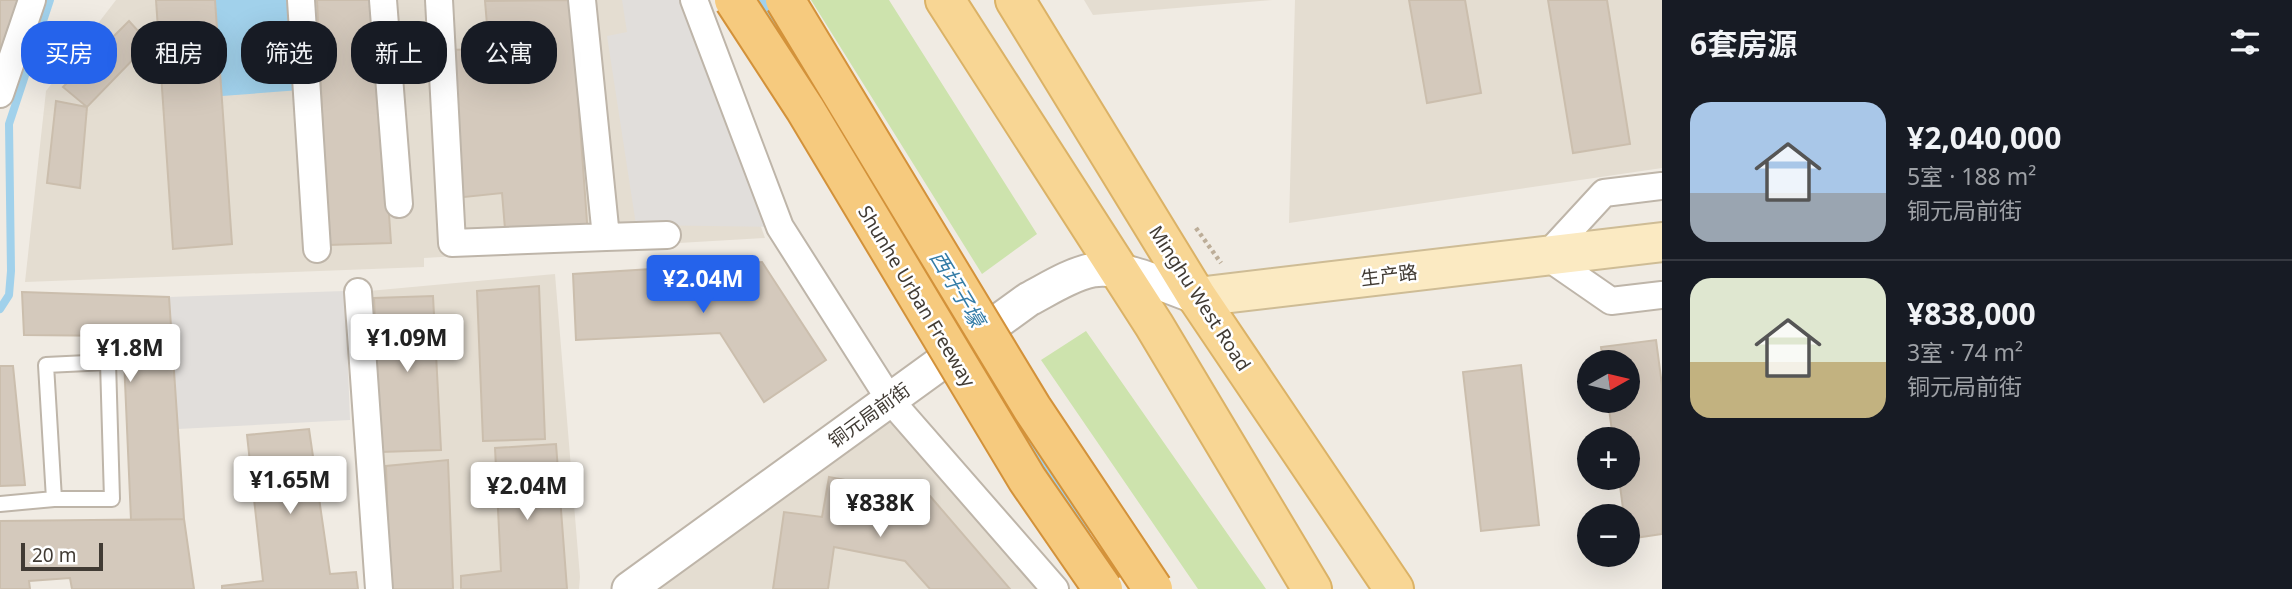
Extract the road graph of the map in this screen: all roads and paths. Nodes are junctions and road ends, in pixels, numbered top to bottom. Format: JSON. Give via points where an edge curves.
{"nodes":[{"id":1,"x":32,"y":0,"type":"edge"},
{"id":2,"x":301,"y":0,"type":"edge"},
{"id":3,"x":383,"y":0,"type":"edge"},
{"id":4,"x":439,"y":0,"type":"edge"},
{"id":5,"x":582,"y":0,"type":"edge"},
{"id":6,"x":694,"y":0,"type":"edge"},
{"id":7,"x":734,"y":0,"type":"edge"},
{"id":8,"x":785,"y":0,"type":"edge"},
{"id":9,"x":945,"y":0,"type":"edge"},
{"id":10,"x":1015,"y":0,"type":"edge"},
{"id":11,"x":0,"y":94,"type":"edge"},
{"id":12,"x":1662,"y":186,"type":"edge"},
{"id":13,"x":399,"y":204,"type":"dead end"},
{"id":14,"x":667,"y":235,"type":"dead end"},
{"id":15,"x":606,"y":237,"type":"junction"},
{"id":16,"x":1662,"y":242,"type":"edge"},
{"id":17,"x":317,"y":249,"type":"dead end"},
{"id":18,"x":1546,"y":256,"type":"junction"},
{"id":19,"x":1120,"y":271,"type":"junction"},
{"id":20,"x":358,"y":292,"type":"dead end"},
{"id":21,"x":1662,"y":295,"type":"edge"},
{"id":22,"x":1197,"y":297,"type":"junction"},
{"id":23,"x":890,"y":400,"type":"junction"},
{"id":24,"x":54,"y":499,"type":"junction"},
{"id":25,"x":0,"y":503,"type":"edge"},
{"id":26,"x":379,"y":589,"type":"edge"},
{"id":27,"x":629,"y":589,"type":"edge"},
{"id":28,"x":1055,"y":589,"type":"edge"},
{"id":29,"x":1103,"y":589,"type":"edge"},
{"id":30,"x":1153,"y":589,"type":"edge"},
{"id":31,"x":1312,"y":589,"type":"edge"},
{"id":32,"x":1394,"y":589,"type":"edge"}],
"edges":[{"from":1,"to":11,"type":"street"},
{"from":2,"to":17,"type":"street"},
{"from":3,"to":13,"type":"street"},
{"from":4,"to":15,"type":"street","via":[[453,243]]},
{"from":5,"to":15,"type":"street"},
{"from":6,"to":23,"type":"street","via":[[780,227]]},
{"from":7,"to":29,"type":"highway","name":"Shunhe Urban Freeway","bridge":true,"via":[[805,109],[1027,479]]},
{"from":8,"to":30,"type":"highway","bridge":true,"via":[[1032,408]]},
{"from":9,"to":19,"type":"main road"},
{"from":10,"to":22,"type":"main road","name":"Minghu West Road"},
{"from":12,"to":18,"type":"street","via":[[1604,193]]},
{"from":14,"to":15,"type":"street"},
{"from":16,"to":18,"type":"main road","name":"生产路"},
{"from":18,"to":21,"type":"street","via":[[1611,302]]},
{"from":18,"to":22,"type":"main road","name":"生产路"},
{"from":19,"to":22,"type":"street","name":"生产路"},
{"from":19,"to":23,"type":"street","name":"铜元局前街","bridge":true,"via":[[1096,270],[1071,277],[1029,299]]},
{"from":19,"to":31,"type":"main road"},
{"from":20,"to":26,"type":"street"},
{"from":22,"to":32,"type":"main road","name":"Minghu West Road"},
{"from":23,"to":27,"type":"street","name":"铜元局前街"},
{"from":23,"to":28,"type":"street"},
{"from":24,"to":24,"type":"lane","via":[[46,365],[108,362],[112,499]]},
{"from":24,"to":25,"type":"lane"}]}
